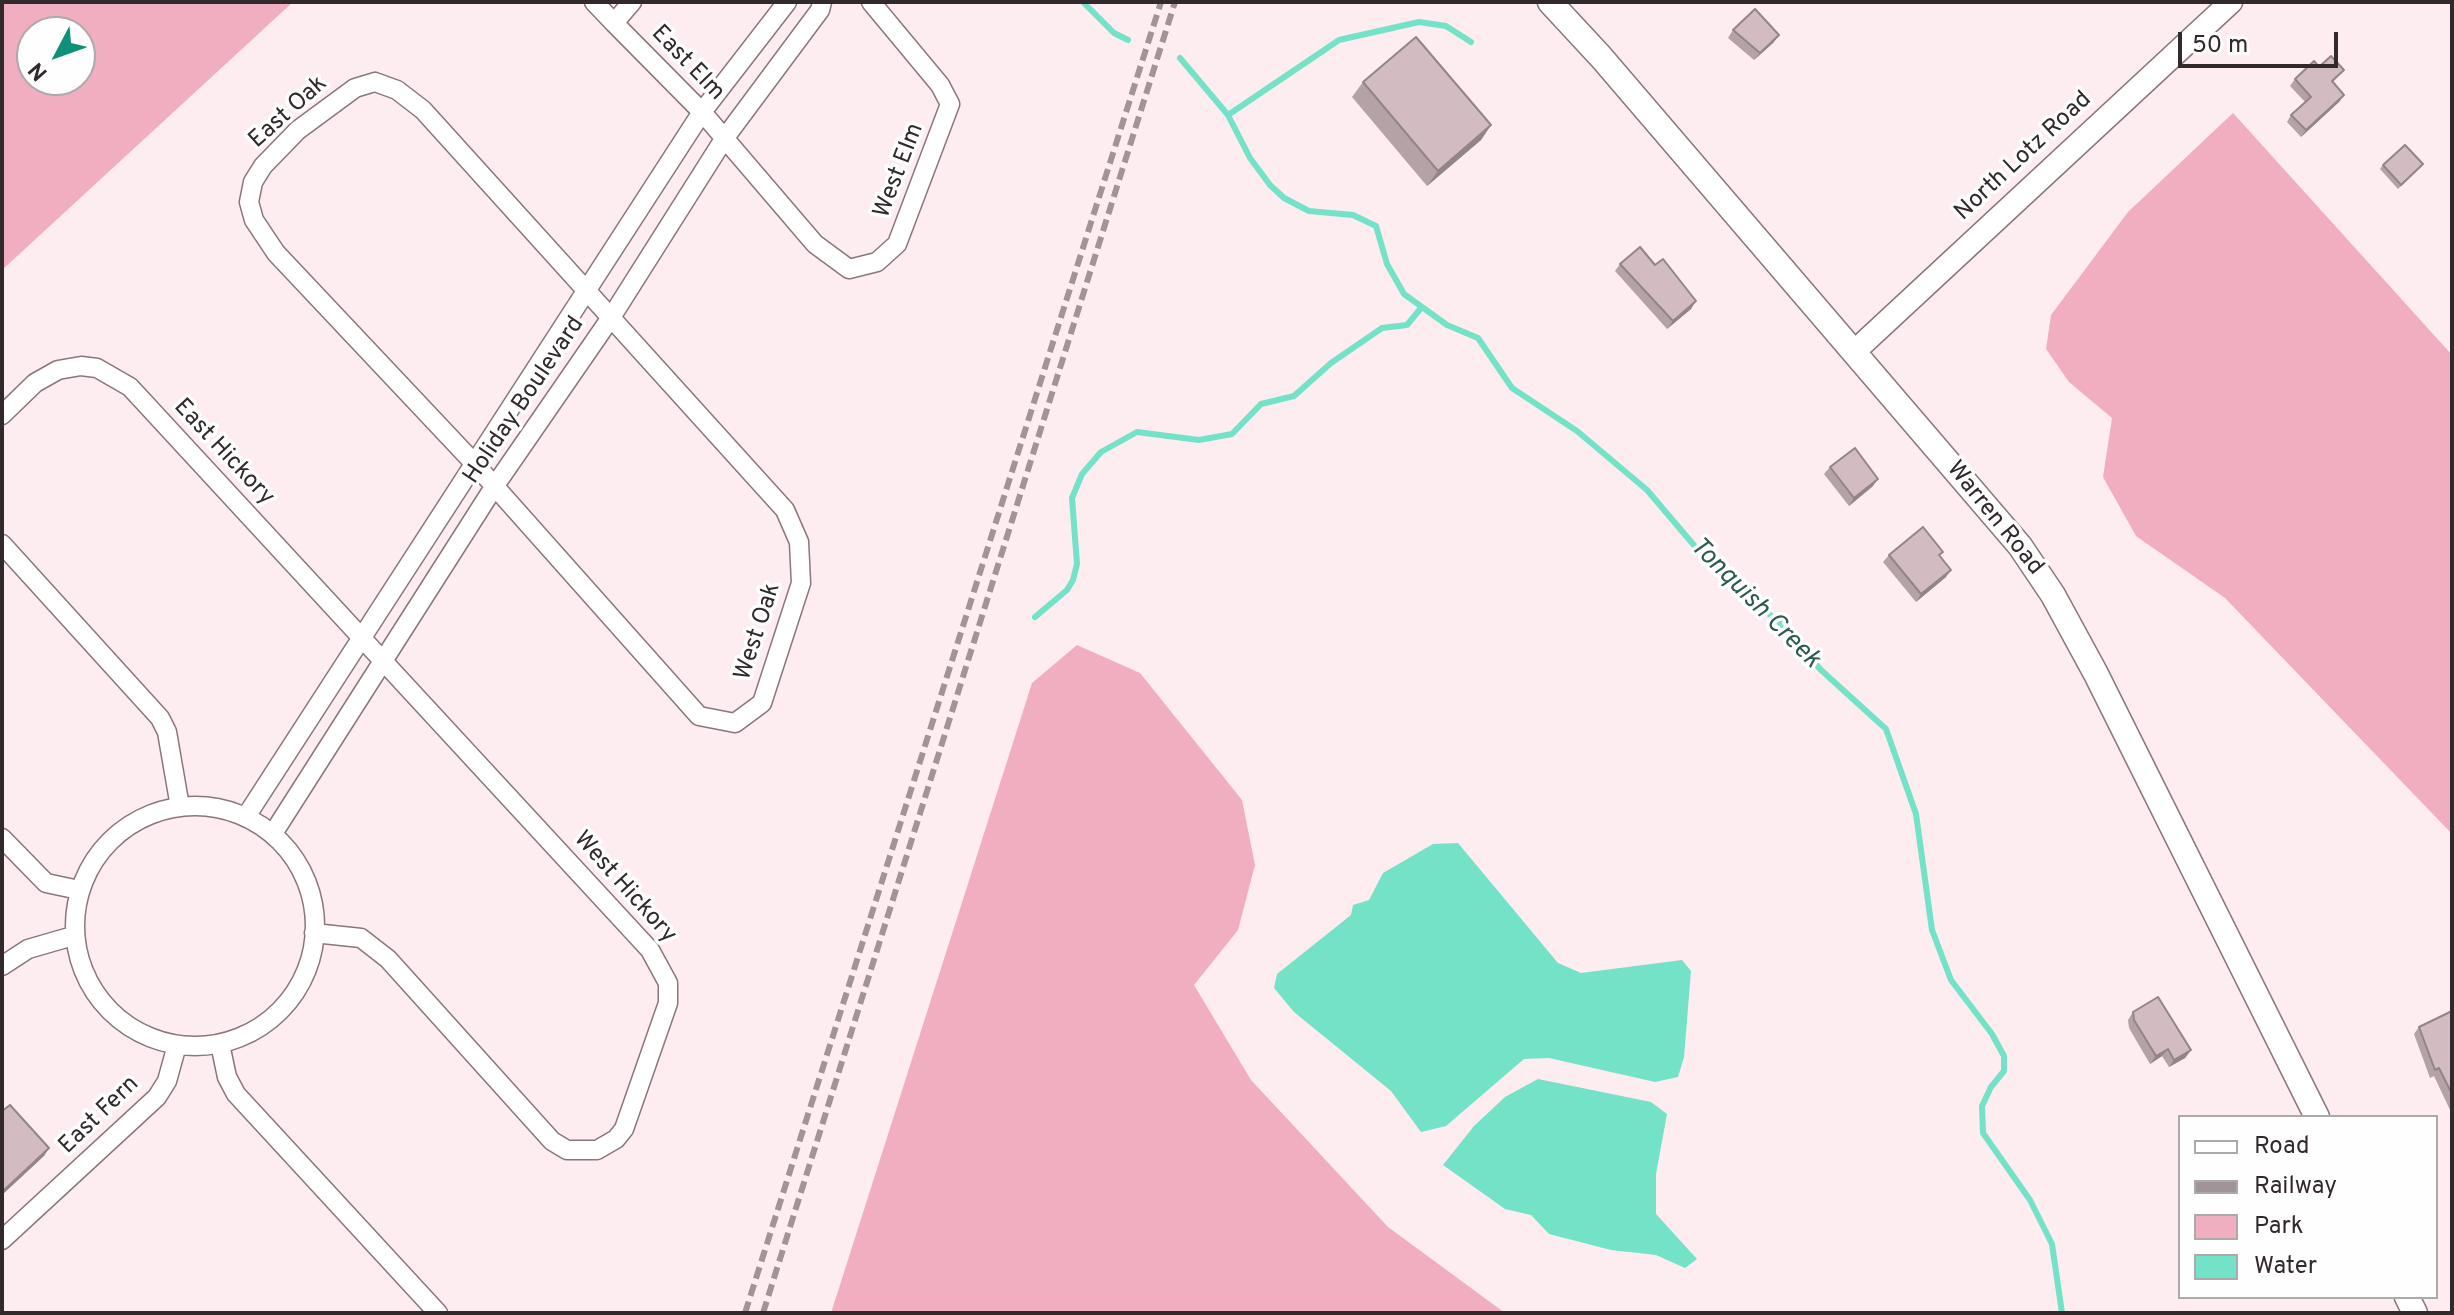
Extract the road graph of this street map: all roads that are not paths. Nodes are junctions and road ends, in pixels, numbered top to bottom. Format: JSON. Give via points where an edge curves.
{"nodes":[{"id":1,"x":594,"y":2,"type":"edge"},
{"id":2,"x":632,"y":2,"type":"edge"},
{"id":3,"x":787,"y":2,"type":"edge"},
{"id":4,"x":822,"y":2,"type":"edge"},
{"id":5,"x":871,"y":2,"type":"edge"},
{"id":6,"x":1550,"y":2,"type":"edge"},
{"id":7,"x":2231,"y":2,"type":"edge"},
{"id":8,"x":614,"y":23,"type":"junction"},
{"id":9,"x":702,"y":112,"type":"junction"},
{"id":10,"x":724,"y":139,"type":"junction"},
{"id":11,"x":589,"y":289,"type":"junction"},
{"id":12,"x":612,"y":316,"type":"junction"},
{"id":13,"x":1855,"y":351,"type":"junction"},
{"id":14,"x":2,"y":415,"type":"edge"},
{"id":15,"x":473,"y":462,"type":"junction"},
{"id":16,"x":494,"y":487,"type":"junction"},
{"id":17,"x":2,"y":544,"type":"edge"},
{"id":18,"x":362,"y":639,"type":"junction"},
{"id":19,"x":385,"y":661,"type":"junction"},
{"id":20,"x":180,"y":807,"type":"junction"},
{"id":21,"x":247,"y":815,"type":"junction"},
{"id":22,"x":274,"y":832,"type":"junction"},
{"id":23,"x":2,"y":838,"type":"edge"},
{"id":24,"x":79,"y":890,"type":"junction"},
{"id":25,"x":314,"y":933,"type":"junction"},
{"id":26,"x":73,"y":936,"type":"junction"},
{"id":27,"x":2,"y":966,"type":"edge"},
{"id":28,"x":220,"y":1044,"type":"junction"},
{"id":29,"x":177,"y":1045,"type":"junction"},
{"id":30,"x":2316,"y":1115,"type":"edge"},
{"id":31,"x":2,"y":1240,"type":"edge"},
{"id":32,"x":438,"y":1313,"type":"edge"}],
"edges":[{"from":1,"to":8,"type":"street","name":"East Elm"},
{"from":2,"to":8,"type":"street","name":"East Elm"},
{"from":3,"to":9,"type":"street","name":"Holiday Boulevard"},
{"from":4,"to":10,"type":"street","name":"Holiday Boulevard"},
{"from":5,"to":10,"type":"street","name":"West Elm","via":[[950,104],[897,244],[877,262],[849,269],[815,244]]},
{"from":6,"to":13,"type":"main road","name":"Warren Road"},
{"from":7,"to":13,"type":"street","name":"North Lotz Road"},
{"from":8,"to":9,"type":"street","name":"East Elm"},
{"from":9,"to":10,"type":"street","name":"East Elm"},
{"from":9,"to":11,"type":"street","name":"Holiday Boulevard"},
{"from":10,"to":12,"type":"street","name":"Holiday Boulevard"},
{"from":11,"to":12,"type":"street","name":"East Oak"},
{"from":11,"to":15,"type":"street","name":"Holiday Boulevard"},
{"from":11,"to":15,"type":"street","name":"East Oak","via":[[423,110],[397,90],[375,82],[355,88],[298,130],[263,166],[249,202],[254,220],[276,253]]},
{"from":12,"to":16,"type":"street","name":"Holiday Boulevard"},
{"from":12,"to":16,"type":"street","name":"West Oak","via":[[785,510],[799,542],[801,583],[762,703],[735,723],[699,716]]},
{"from":13,"to":30,"type":"main road","name":"Warren Road","via":[[2020,546],[2053,595]]},
{"from":14,"to":18,"type":"street","name":"East Hickory","via":[[35,383],[58,370],[81,366],[113,375],[130,387]]},
{"from":15,"to":16,"type":"street","name":"East Oak"},
{"from":15,"to":18,"type":"street","name":"Holiday Boulevard"},
{"from":16,"to":19,"type":"street","name":"Holiday Boulevard"},
{"from":17,"to":20,"type":"street","via":[[160,718]]},
{"from":18,"to":19,"type":"street","name":"East Hickory"},
{"from":18,"to":21,"type":"street","name":"Holiday Boulevard"},
{"from":19,"to":22,"type":"street","name":"Holiday Boulevard"},
{"from":19,"to":25,"type":"street","name":"West Hickory","via":[[660,963],[668,1003],[624,1129],[597,1150],[582,1153],[552,1141],[388,959],[361,938]]},
{"from":20,"to":21,"type":"street"},
{"from":20,"to":24,"type":"street","via":[[149,815],[119,835],[95,861]]},
{"from":21,"to":22,"type":"street"},
{"from":22,"to":25,"type":"street","via":[[300,868],[312,902]]},
{"from":23,"to":24,"type":"street","via":[[46,883]]},
{"from":24,"to":26,"type":"street"},
{"from":25,"to":28,"type":"street","via":[[307,966],[289,999],[256,1028]]},
{"from":26,"to":27,"type":"street","via":[[28,949]]},
{"from":26,"to":29,"type":"street","via":[[86,976],[110,1011],[141,1032]]},
{"from":28,"to":29,"type":"street"},
{"from":28,"to":32,"type":"street","via":[[236,1094]]},
{"from":29,"to":31,"type":"street","name":"East Fern","via":[[157,1097]]}]}
